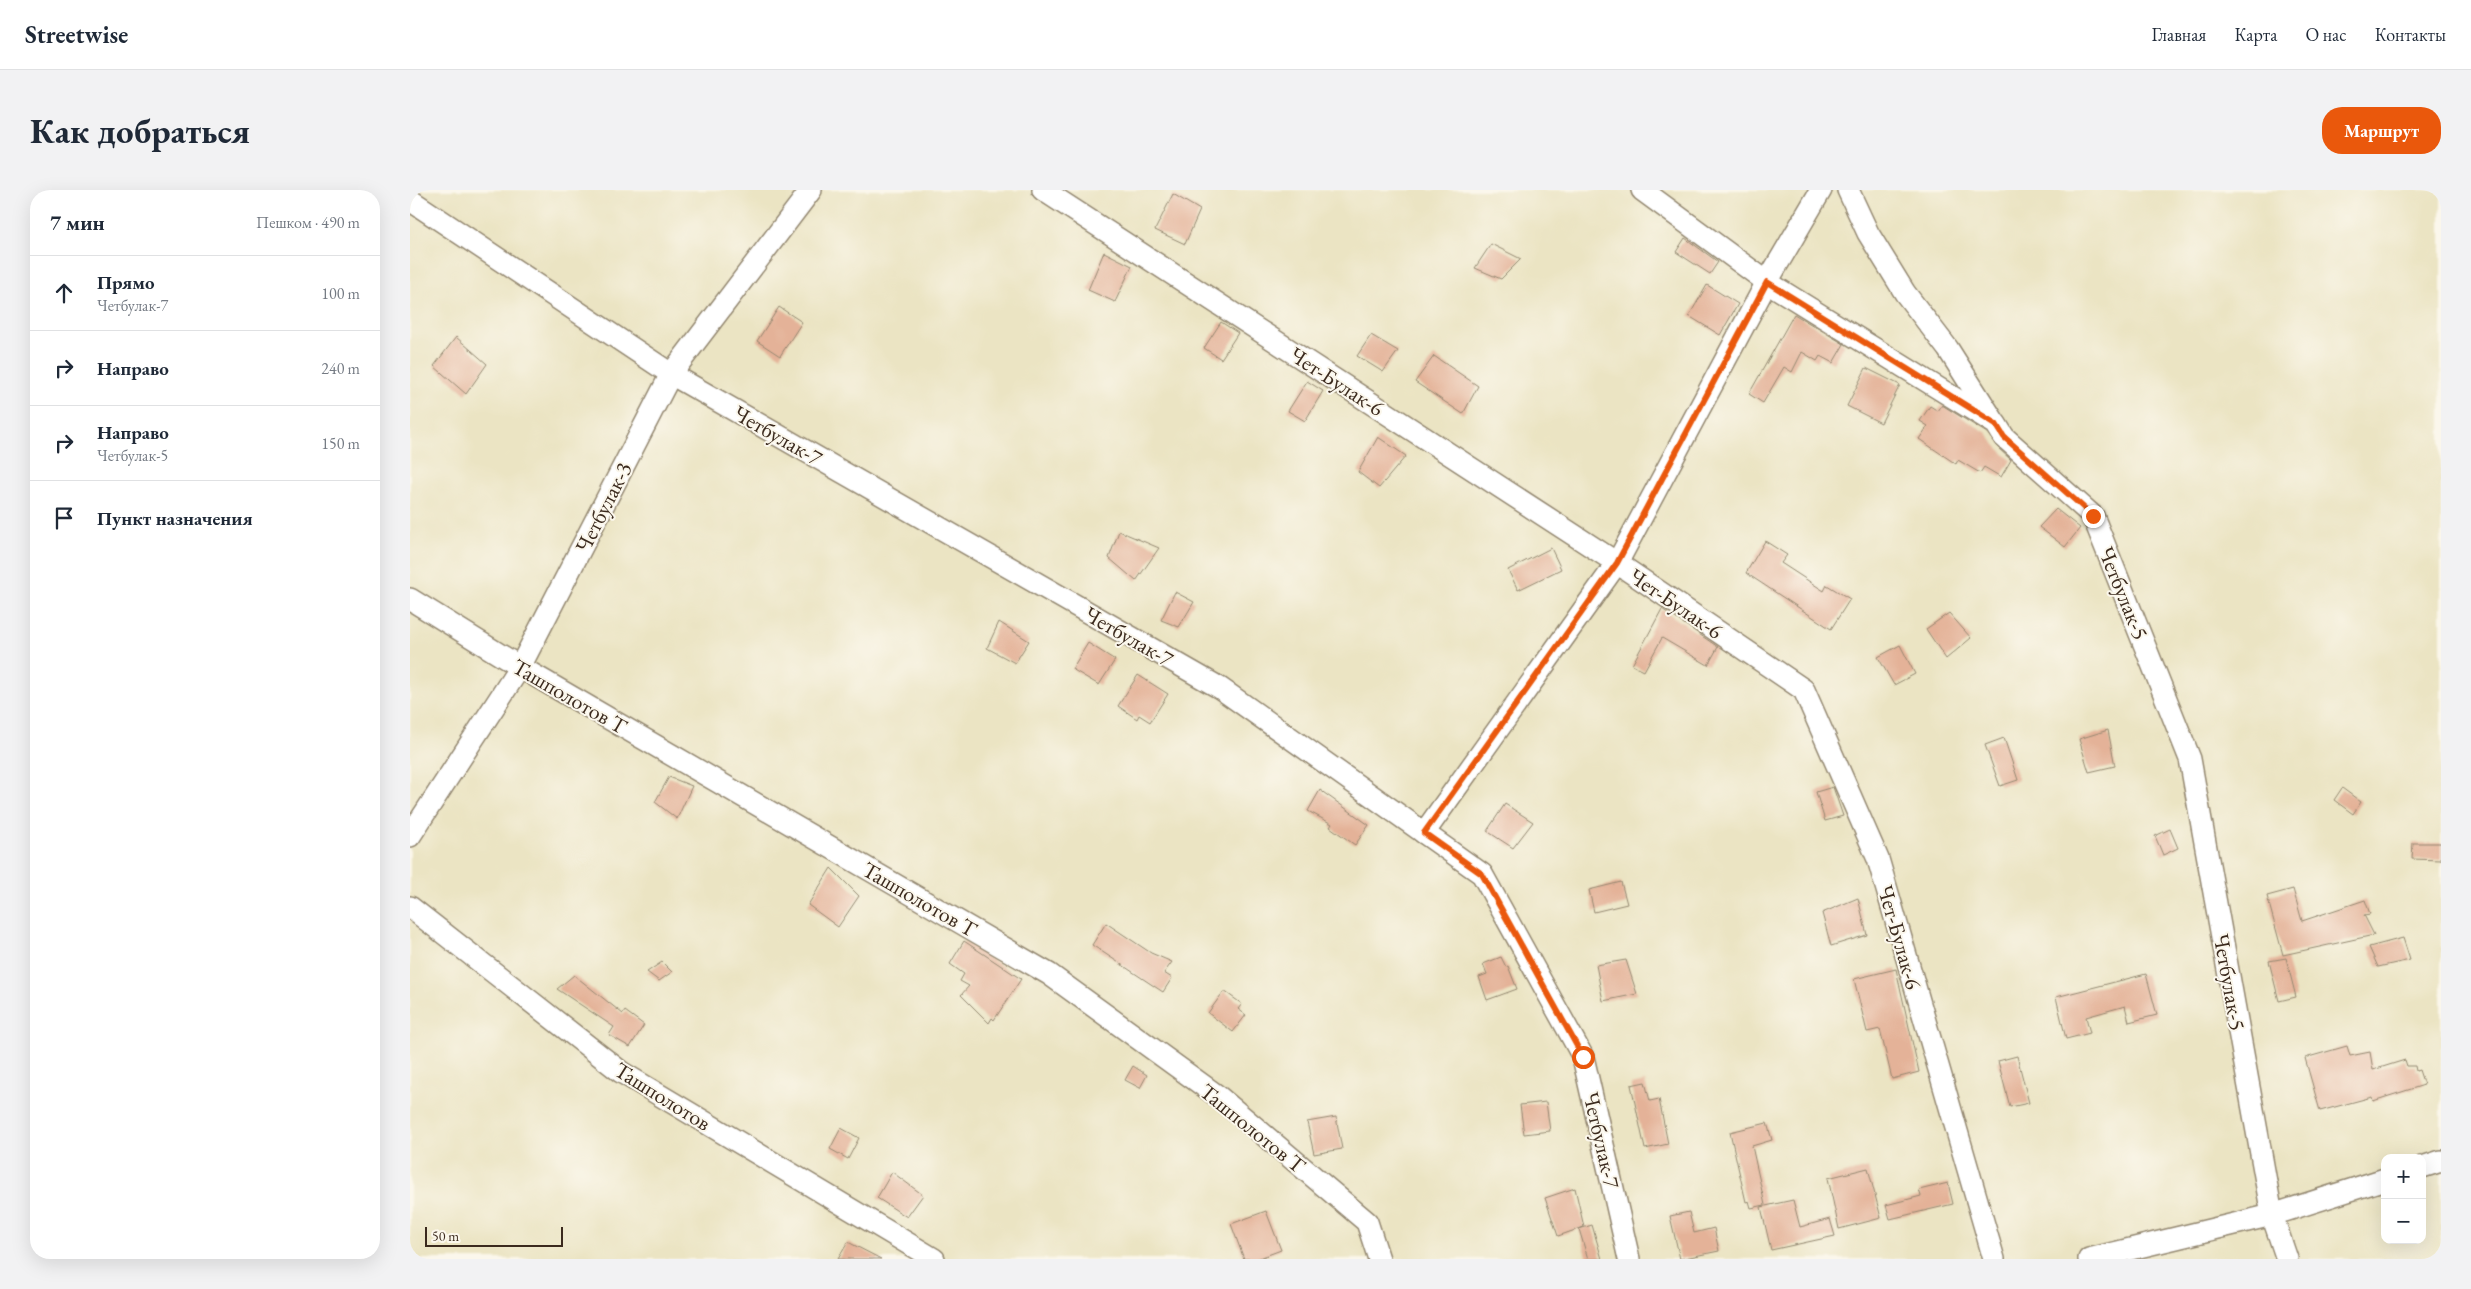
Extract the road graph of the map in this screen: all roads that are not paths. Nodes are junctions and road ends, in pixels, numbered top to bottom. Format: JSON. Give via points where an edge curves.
{"nodes":[{"id":1,"x":811,"y":190,"type":"edge"},
{"id":2,"x":1043,"y":190,"type":"edge"},
{"id":3,"x":1642,"y":190,"type":"edge"},
{"id":4,"x":1821,"y":190,"type":"edge"},
{"id":5,"x":1848,"y":190,"type":"edge"},
{"id":6,"x":410,"y":200,"type":"edge"},
{"id":7,"x":1767,"y":282,"type":"junction"},
{"id":8,"x":671,"y":374,"type":"junction"},
{"id":9,"x":1996,"y":424,"type":"junction"},
{"id":10,"x":1617,"y":563,"type":"junction"},
{"id":11,"x":410,"y":599,"type":"edge"},
{"id":12,"x":520,"y":667,"type":"junction"},
{"id":13,"x":1424,"y":833,"type":"junction"},
{"id":14,"x":410,"y":836,"type":"edge"},
{"id":15,"x":410,"y":907,"type":"edge"},
{"id":16,"x":2441,"y":1161,"type":"edge"},
{"id":17,"x":2426,"y":1166,"type":"edge"},
{"id":18,"x":2381,"y":1180,"type":"edge"},
{"id":19,"x":2272,"y":1215,"type":"junction"},
{"id":20,"x":934,"y":1259,"type":"edge"},
{"id":21,"x":1379,"y":1259,"type":"edge"},
{"id":22,"x":1629,"y":1259,"type":"edge"},
{"id":23,"x":1994,"y":1259,"type":"edge"},
{"id":24,"x":2089,"y":1259,"type":"edge"},
{"id":25,"x":2287,"y":1259,"type":"edge"}],
"edges":[{"from":1,"to":8,"type":"street","name":"Четбулак-3"},
{"from":2,"to":10,"type":"street","name":"Чет-Булак-6"},
{"from":3,"to":7,"type":"street","name":"Четбулак-5"},
{"from":4,"to":7,"type":"street"},
{"from":5,"to":9,"type":"street","via":[[1868,233],[1905,293],[1948,349]]},
{"from":6,"to":8,"type":"street","name":"Четбулак-7"},
{"from":7,"to":9,"type":"street","name":"Четбулак-5"},
{"from":7,"to":10,"type":"street"},
{"from":8,"to":12,"type":"street","name":"Четбулак-3"},
{"from":8,"to":13,"type":"street","name":"Четбулак-7","via":[[1220,688]]},
{"from":9,"to":19,"type":"street","name":"Четбулак-5","via":[[2004,437],[2093,516],[2190,759]]},
{"from":10,"to":13,"type":"street"},
{"from":10,"to":23,"type":"street","name":"Чет-Булак-6","via":[[1804,690],[1878,859]]},
{"from":11,"to":12,"type":"street","name":"Ташполотов Т"},
{"from":12,"to":14,"type":"street","name":"Четбулак-3"},
{"from":12,"to":21,"type":"street","name":"Ташполотов Т","via":[[1049,974],[1219,1097],[1367,1222]]},
{"from":13,"to":22,"type":"street","name":"Четбулак-7","via":[[1482,874],[1583,1057]]},
{"from":15,"to":20,"type":"street","name":"Ташполотов","via":[[621,1072]]},
{"from":16,"to":17,"type":"street"},
{"from":18,"to":19,"type":"street"},
{"from":19,"to":24,"type":"street"},
{"from":19,"to":25,"type":"street","name":"Четбулак-5"}]}
